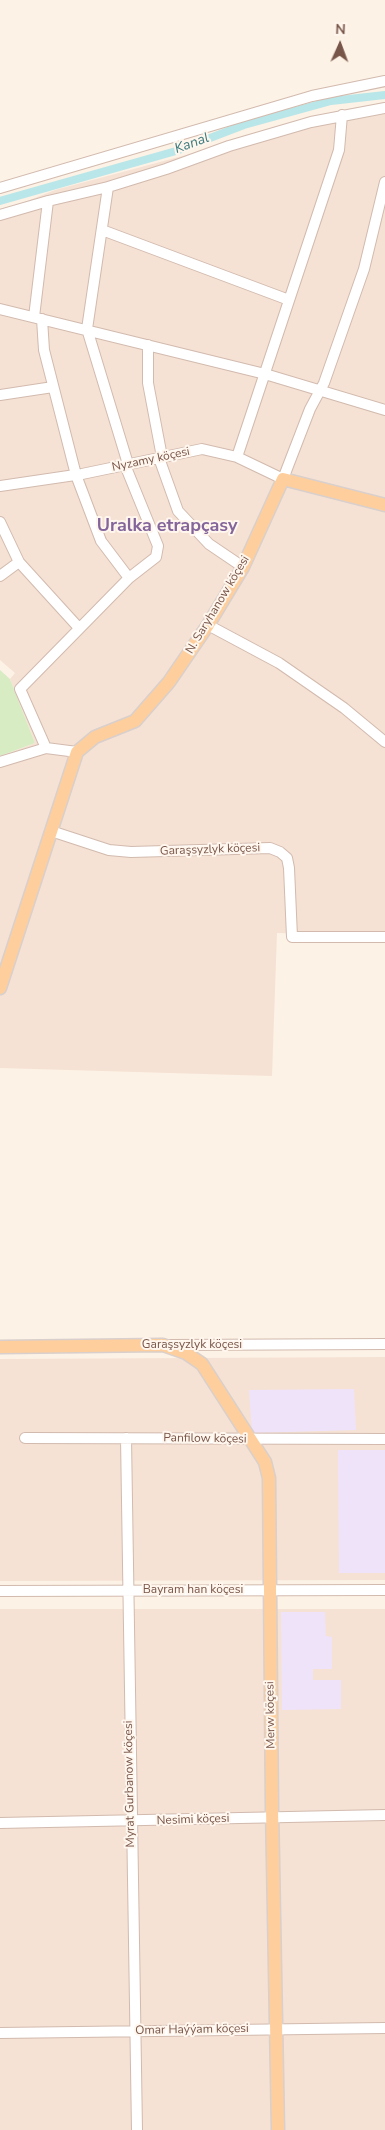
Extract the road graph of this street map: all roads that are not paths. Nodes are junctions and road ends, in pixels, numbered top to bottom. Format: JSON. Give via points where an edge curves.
{"nodes":[{"id":1,"x":385,"y":81,"type":"edge"},
{"id":2,"x":385,"y":108,"type":"edge"},
{"id":3,"x":342,"y":115,"type":"junction"},
{"id":4,"x":385,"y":182,"type":"edge"},
{"id":5,"x":108,"y":187,"type":"junction"},
{"id":6,"x":0,"y":188,"type":"edge"},
{"id":7,"x":48,"y":200,"type":"junction"},
{"id":8,"x":0,"y":215,"type":"edge"},
{"id":9,"x":102,"y":230,"type":"junction"},
{"id":10,"x":289,"y":300,"type":"junction"},
{"id":11,"x":0,"y":309,"type":"edge"},
{"id":12,"x":38,"y":318,"type":"junction"},
{"id":13,"x":87,"y":330,"type":"junction"},
{"id":14,"x":148,"y":345,"type":"junction"},
{"id":15,"x":265,"y":374,"type":"junction"},
{"id":16,"x":53,"y":387,"type":"junction"},
{"id":17,"x":320,"y":390,"type":"junction"},
{"id":18,"x":0,"y":395,"type":"edge"},
{"id":19,"x":385,"y":410,"type":"edge"},
{"id":20,"x":237,"y":457,"type":"junction"},
{"id":21,"x":161,"y":458,"type":"junction"},
{"id":22,"x":126,"y":465,"type":"junction"},
{"id":23,"x":76,"y":475,"type":"junction"},
{"id":24,"x":283,"y":479,"type":"junction"},
{"id":25,"x":0,"y":486,"type":"edge"},
{"id":26,"x":385,"y":505,"type":"edge"},
{"id":27,"x":0,"y":522,"type":"edge"},
{"id":28,"x":19,"y":562,"type":"junction"},
{"id":29,"x":243,"y":567,"type":"junction"},
{"id":30,"x":0,"y":576,"type":"edge"},
{"id":31,"x":129,"y":578,"type":"junction"},
{"id":32,"x":208,"y":625,"type":"junction"},
{"id":33,"x":80,"y":628,"type":"junction"},
{"id":34,"x":385,"y":742,"type":"edge"},
{"id":35,"x":46,"y":748,"type":"junction"},
{"id":36,"x":77,"y":752,"type":"junction"},
{"id":37,"x":0,"y":762,"type":"edge"},
{"id":38,"x":51,"y":831,"type":"junction"},
{"id":39,"x":385,"y":937,"type":"edge"},
{"id":40,"x":0,"y":988,"type":"edge"},
{"id":41,"x":385,"y":1344,"type":"edge"},
{"id":42,"x":163,"y":1345,"type":"junction"},
{"id":43,"x":0,"y":1347,"type":"edge"},
{"id":44,"x":25,"y":1438,"type":"dead end"},
{"id":45,"x":126,"y":1438,"type":"junction"},
{"id":46,"x":385,"y":1439,"type":"edge"},
{"id":47,"x":250,"y":1440,"type":"junction"},
{"id":48,"x":0,"y":1590,"type":"edge"},
{"id":49,"x":127,"y":1590,"type":"junction"},
{"id":50,"x":385,"y":1590,"type":"edge"},
{"id":51,"x":269,"y":1591,"type":"junction"},
{"id":52,"x":385,"y":1815,"type":"edge"},
{"id":53,"x":272,"y":1818,"type":"junction"},
{"id":54,"x":131,"y":1822,"type":"junction"},
{"id":55,"x":0,"y":1823,"type":"edge"},
{"id":56,"x":385,"y":2028,"type":"edge"},
{"id":57,"x":277,"y":2029,"type":"junction"},
{"id":58,"x":135,"y":2031,"type":"junction"},
{"id":59,"x":0,"y":2033,"type":"edge"},
{"id":60,"x":137,"y":2130,"type":"edge"},
{"id":61,"x":278,"y":2130,"type":"edge"}],
"edges":[{"from":1,"to":6,"type":"street","via":[[312,96]]},
{"from":2,"to":3,"type":"street"},
{"from":3,"to":5,"type":"street","via":[[229,146],[166,170]]},
{"from":3,"to":10,"type":"street","via":[[339,150]]},
{"from":4,"to":17,"type":"street","name":"N. Saryhanow köçesi","via":[[364,269]]},
{"from":5,"to":7,"type":"street"},
{"from":5,"to":9,"type":"street"},
{"from":7,"to":8,"type":"street"},
{"from":7,"to":12,"type":"street"},
{"from":9,"to":10,"type":"street"},
{"from":9,"to":13,"type":"street"},
{"from":10,"to":15,"type":"street"},
{"from":11,"to":12,"type":"street"},
{"from":12,"to":13,"type":"street"},
{"from":12,"to":16,"type":"street"},
{"from":13,"to":14,"type":"street"},
{"from":13,"to":22,"type":"street"},
{"from":14,"to":15,"type":"street"},
{"from":14,"to":21,"type":"street","via":[[148,383]]},
{"from":15,"to":17,"type":"street"},
{"from":15,"to":20,"type":"street"},
{"from":16,"to":18,"type":"street"},
{"from":16,"to":23,"type":"street"},
{"from":17,"to":19,"type":"street"},
{"from":17,"to":24,"type":"street","name":"N. Saryhanow köçesi"},
{"from":20,"to":21,"type":"street","name":"Nyzamy köçesi","via":[[202,449]]},
{"from":20,"to":24,"type":"street","name":"Nyzamy köçesi"},
{"from":21,"to":22,"type":"street","name":"Nyzamy köçesi"},
{"from":21,"to":29,"type":"street","via":[[178,511],[209,544]]},
{"from":22,"to":23,"type":"street","name":"Nyzamy köçesi"},
{"from":22,"to":31,"type":"street","via":[[158,546],[156,557]]},
{"from":23,"to":25,"type":"street","name":"Nyzamy köçesi"},
{"from":23,"to":31,"type":"street","via":[[101,542]]},
{"from":24,"to":26,"type":"main road","name":"Nyzamy köçesi"},
{"from":24,"to":29,"type":"main road","name":"N. Saryhanow köçesi"},
{"from":27,"to":28,"type":"street"},
{"from":28,"to":30,"type":"street"},
{"from":28,"to":33,"type":"street"},
{"from":29,"to":32,"type":"main road","name":"N. Saryhanow köçesi"},
{"from":31,"to":33,"type":"street"},
{"from":32,"to":34,"type":"street","via":[[279,663],[344,708]]},
{"from":32,"to":36,"type":"main road","name":"N. Saryhanow köçesi","via":[[168,682],[134,721],[95,737]]},
{"from":33,"to":35,"type":"street","via":[[20,689]]},
{"from":35,"to":36,"type":"street"},
{"from":35,"to":37,"type":"street"},
{"from":36,"to":38,"type":"main road"},
{"from":38,"to":39,"type":"street","name":"Garaşsyzlyk köçesi","via":[[109,850],[131,852],[270,848],[287,858],[292,937]]},
{"from":38,"to":40,"type":"main road"},
{"from":41,"to":42,"type":"street","name":"Garaşsyzlyk köçesi"},
{"from":42,"to":43,"type":"main road","name":"Garaşsyzlyk köçesi"},
{"from":42,"to":47,"type":"main road","name":"Merw köçesi","via":[[186,1353],[202,1364]]},
{"from":44,"to":45,"type":"street","name":"Panfilow köçesi"},
{"from":45,"to":47,"type":"street","name":"Panfilow köçesi"},
{"from":45,"to":49,"type":"street","name":"Myrat Gurbanow köçesi"},
{"from":46,"to":47,"type":"street","name":"Panfilow köçesi"},
{"from":47,"to":51,"type":"main road","name":"Merw köçesi","via":[[266,1462],[269,1478]]},
{"from":48,"to":49,"type":"street","name":"Bayram han köçesi"},
{"from":49,"to":51,"type":"street","name":"Bayram han köçesi"},
{"from":49,"to":54,"type":"street","name":"Myrat Gurbanow köçesi"},
{"from":50,"to":51,"type":"street","name":"Bayram han köçesi"},
{"from":51,"to":53,"type":"main road","name":"Merw köçesi"},
{"from":52,"to":53,"type":"street","name":"Nesimi köçesi"},
{"from":53,"to":54,"type":"street","name":"Nesimi köçesi"},
{"from":53,"to":57,"type":"main road","name":"Merw köçesi"},
{"from":54,"to":55,"type":"street","name":"Nesimi köçesi"},
{"from":54,"to":58,"type":"street","name":"Myrat Gurbanow köçesi"},
{"from":56,"to":57,"type":"street","name":"Omar Haýýam köçesi"},
{"from":57,"to":58,"type":"street","name":"Omar Haýýam köçesi"},
{"from":57,"to":61,"type":"main road","name":"Merw köçesi"},
{"from":58,"to":59,"type":"street","name":"Omar Haýýam köçesi"},
{"from":58,"to":60,"type":"street","name":"Myrat Gurbanow köçesi"}]}
